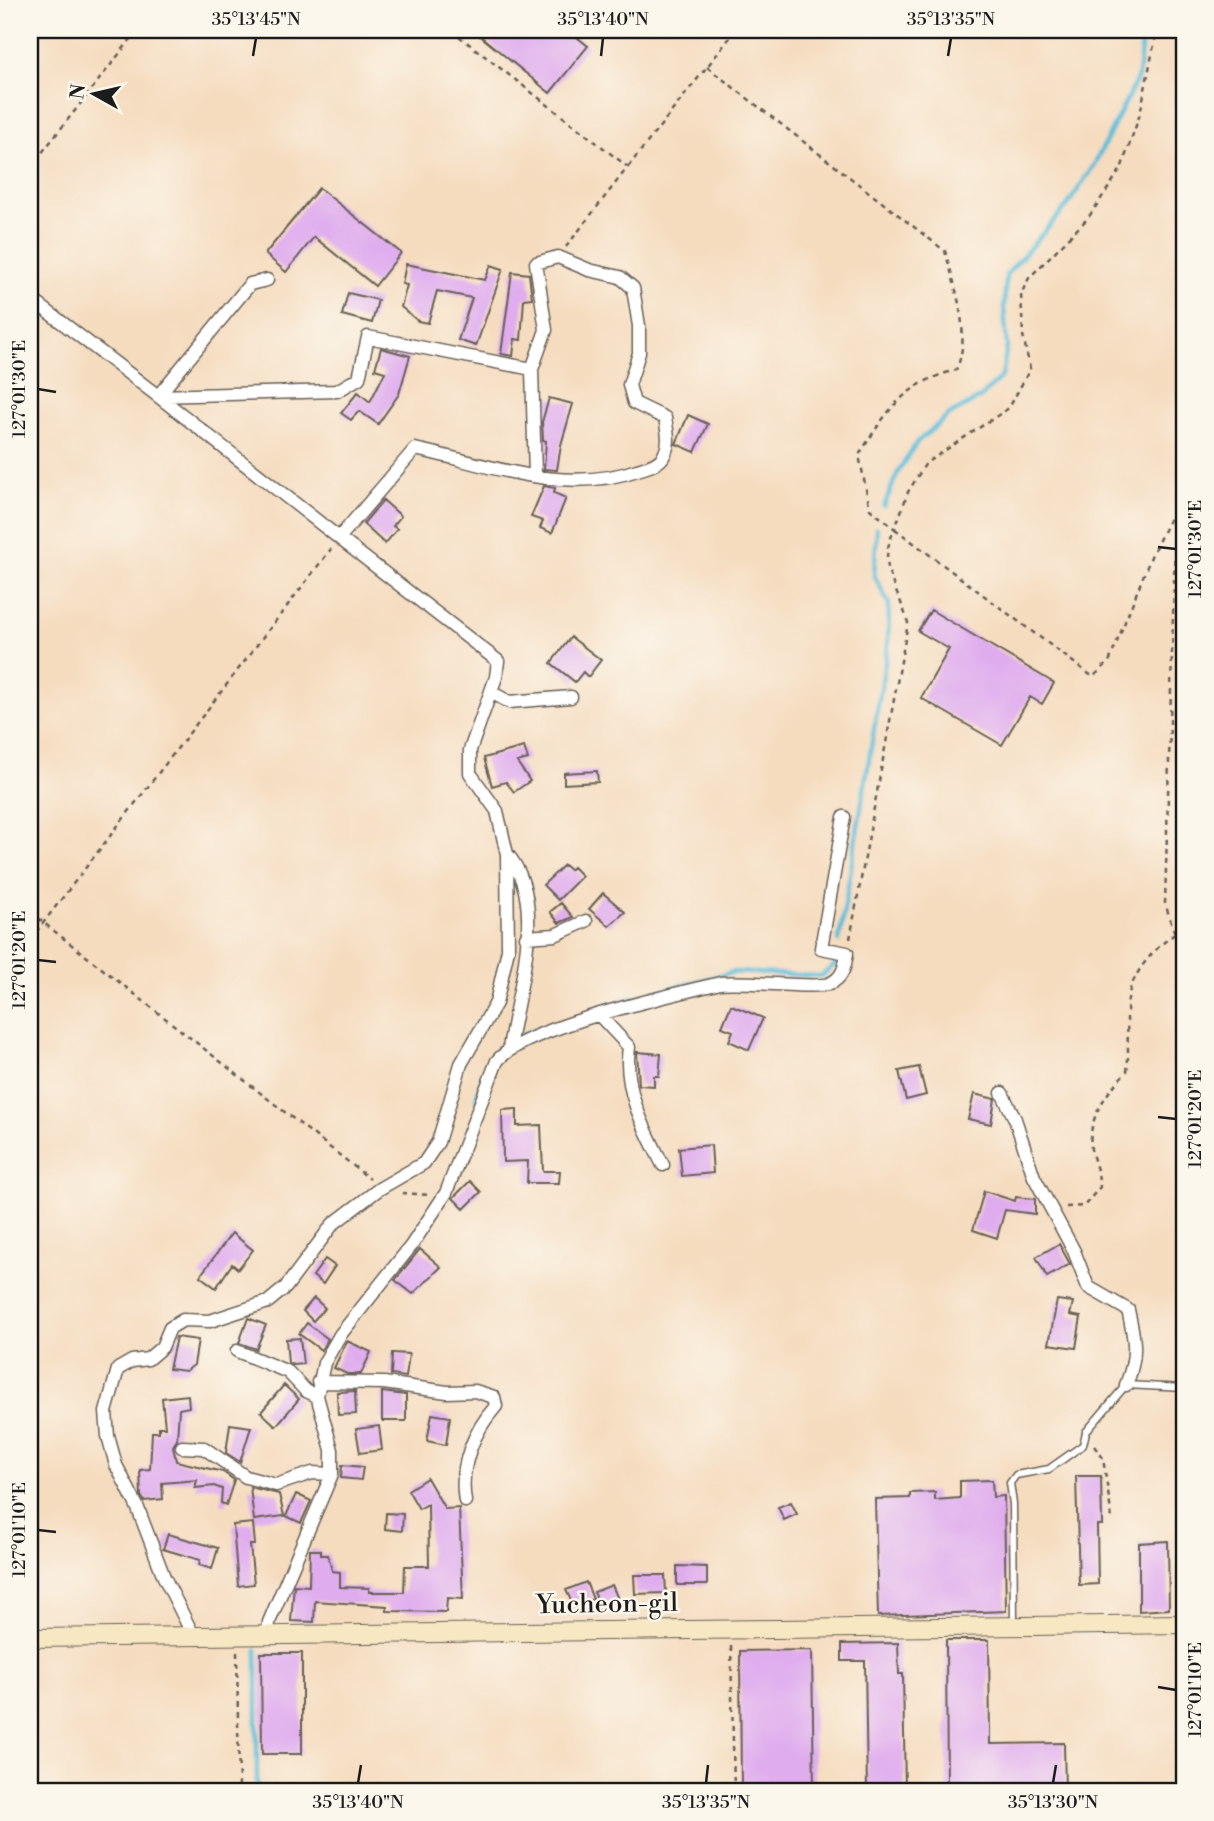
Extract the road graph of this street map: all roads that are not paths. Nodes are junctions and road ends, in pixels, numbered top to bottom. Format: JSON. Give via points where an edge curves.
{"nodes":[{"id":1,"x":267,"y":280,"type":"dead end"},
{"id":2,"x":30,"y":298,"type":"edge"},
{"id":3,"x":532,"y":369,"type":"junction"},
{"id":4,"x":158,"y":396,"type":"junction"},
{"id":5,"x":535,"y":476,"type":"junction"},
{"id":6,"x":339,"y":538,"type":"junction"},
{"id":7,"x":491,"y":692,"type":"junction"},
{"id":8,"x":571,"y":697,"type":"dead end"},
{"id":9,"x":844,"y":817,"type":"dead end"},
{"id":10,"x":507,"y":854,"type":"junction"},
{"id":11,"x":586,"y":921,"type":"dead end"},
{"id":12,"x":526,"y":937,"type":"junction"},
{"id":13,"x":600,"y":1016,"type":"junction"},
{"id":14,"x":509,"y":1049,"type":"junction"},
{"id":15,"x":1002,"y":1093,"type":"dead end"},
{"id":16,"x":663,"y":1165,"type":"dead end"},
{"id":17,"x":237,"y":1351,"type":"dead end"},
{"id":18,"x":318,"y":1382,"type":"junction"},
{"id":19,"x":1126,"y":1385,"type":"junction"},
{"id":20,"x":1184,"y":1388,"type":"edge"},
{"id":21,"x":317,"y":1396,"type":"junction"},
{"id":22,"x":182,"y":1447,"type":"dead end"},
{"id":23,"x":332,"y":1474,"type":"junction"},
{"id":24,"x":465,"y":1501,"type":"dead end"},
{"id":25,"x":1184,"y":1624,"type":"edge"},
{"id":26,"x":1014,"y":1626,"type":"junction"},
{"id":27,"x":268,"y":1634,"type":"junction"},
{"id":28,"x":193,"y":1635,"type":"junction"},
{"id":29,"x":30,"y":1638,"type":"edge"}],
"edges":[{"from":1,"to":4,"type":"street","via":[[250,284]]},
{"from":2,"to":4,"type":"street"},
{"from":3,"to":4,"type":"street","via":[[368,337],[359,378],[337,391]]},
{"from":3,"to":5,"type":"street"},
{"from":3,"to":5,"type":"street","via":[[546,330],[536,263],[558,257],[620,278],[633,288],[639,353],[629,385],[634,403],[665,418],[669,439],[664,457],[627,474],[572,481]]},
{"from":4,"to":6,"type":"street"},
{"from":5,"to":6,"type":"street","via":[[415,449]]},
{"from":6,"to":7,"type":"street","via":[[498,661]]},
{"from":7,"to":8,"type":"street","via":[[509,702]]},
{"from":7,"to":10,"type":"street","via":[[470,750],[470,774],[497,811]]},
{"from":9,"to":13,"type":"street","via":[[821,948],[847,953],[845,968],[829,984],[720,983]]},
{"from":10,"to":12,"type":"street","via":[[523,879],[529,912]]},
{"from":10,"to":28,"type":"street","via":[[510,927],[496,1003],[461,1064],[439,1142],[424,1163],[379,1189],[334,1224],[286,1287],[268,1302],[210,1321],[183,1321],[170,1328],[162,1347],[148,1359],[118,1369],[106,1412],[116,1465]]},
{"from":11,"to":12,"type":"street","via":[[555,935]]},
{"from":12,"to":14,"type":"street"},
{"from":13,"to":14,"type":"street"},
{"from":13,"to":16,"type":"street","via":[[629,1046],[627,1065],[635,1105]]},
{"from":14,"to":18,"type":"street","via":[[492,1072],[443,1198],[340,1335]]},
{"from":15,"to":19,"type":"street","via":[[1034,1177],[1088,1287],[1128,1310],[1135,1363]]},
{"from":17,"to":21,"type":"street","via":[[288,1372]]},
{"from":18,"to":21,"type":"street"},
{"from":18,"to":24,"type":"street","via":[[384,1383],[475,1391],[494,1397],[496,1406],[482,1422],[464,1465]]},
{"from":19,"to":20,"type":"lane"},
{"from":19,"to":26,"type":"lane","via":[[1086,1432],[1083,1445],[1049,1469],[1016,1475],[1010,1483]]},
{"from":21,"to":23,"type":"street","via":[[331,1450]]},
{"from":22,"to":23,"type":"street","via":[[204,1447],[246,1476],[276,1485],[312,1473]]},
{"from":23,"to":27,"type":"street","via":[[269,1622]]},
{"from":25,"to":26,"type":"street","name":"Yucheon-gil"},
{"from":26,"to":27,"type":"street","name":"Yucheon-gil"},
{"from":27,"to":28,"type":"street","name":"Yucheon-gil"},
{"from":28,"to":29,"type":"street","name":"Yucheon-gil"}]}
